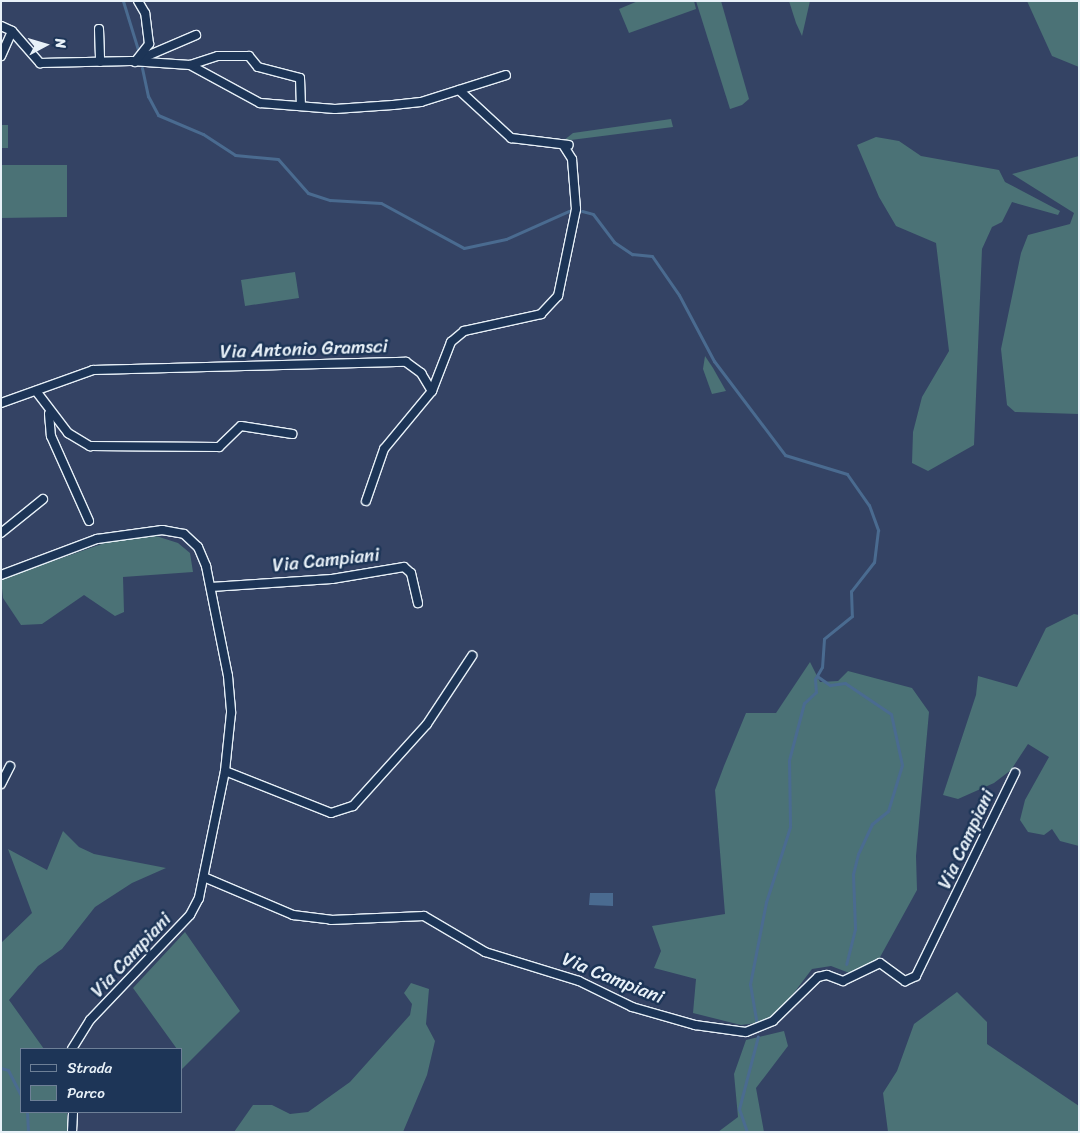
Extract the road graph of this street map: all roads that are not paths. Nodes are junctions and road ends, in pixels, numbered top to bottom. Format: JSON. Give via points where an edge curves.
{"nodes":[{"id":1,"x":138,"y":1,"type":"edge"},
{"id":2,"x":1,"y":26,"type":"edge"},
{"id":3,"x":99,"y":29,"type":"dead end"},
{"id":4,"x":12,"y":32,"type":"junction"},
{"id":5,"x":196,"y":35,"type":"dead end"},
{"id":6,"x":1,"y":56,"type":"edge"},
{"id":7,"x":138,"y":61,"type":"junction"},
{"id":8,"x":100,"y":62,"type":"junction"},
{"id":9,"x":190,"y":65,"type":"junction"},
{"id":10,"x":506,"y":75,"type":"dead end"},
{"id":11,"x":459,"y":90,"type":"junction"},
{"id":12,"x":300,"y":106,"type":"junction"},
{"id":13,"x":36,"y":391,"type":"junction"},
{"id":14,"x":432,"y":391,"type":"junction"},
{"id":15,"x":1,"y":403,"type":"edge"},
{"id":16,"x":49,"y":414,"type":"junction"},
{"id":17,"x":292,"y":434,"type":"dead end"},
{"id":18,"x":44,"y":499,"type":"dead end"},
{"id":19,"x":366,"y":501,"type":"dead end"},
{"id":20,"x":90,"y":521,"type":"dead end"},
{"id":21,"x":1,"y":533,"type":"edge"},
{"id":22,"x":1,"y":575,"type":"edge"},
{"id":23,"x":211,"y":587,"type":"junction"},
{"id":24,"x":418,"y":603,"type":"dead end"},
{"id":25,"x":472,"y":656,"type":"dead end"},
{"id":26,"x":10,"y":766,"type":"dead end"},
{"id":27,"x":224,"y":771,"type":"junction"},
{"id":28,"x":1015,"y":773,"type":"dead end"},
{"id":29,"x":1,"y":784,"type":"edge"},
{"id":30,"x":206,"y":878,"type":"junction"},
{"id":31,"x":73,"y":1048,"type":"edge"},
{"id":32,"x":73,"y":1113,"type":"edge"},
{"id":33,"x":72,"y":1132,"type":"edge"}],
"edges":[{"from":1,"to":7,"type":"street","via":[[149,41]]},
{"from":2,"to":4,"type":"street"},
{"from":3,"to":8,"type":"street"},
{"from":4,"to":6,"type":"street"},
{"from":4,"to":8,"type":"street","via":[[40,64]]},
{"from":5,"to":7,"type":"street"},
{"from":7,"to":8,"type":"street"},
{"from":7,"to":9,"type":"street"},
{"from":9,"to":12,"type":"street","via":[[260,103]]},
{"from":9,"to":12,"type":"street","via":[[218,56],[248,56],[258,67],[300,78]]},
{"from":10,"to":11,"type":"street"},
{"from":11,"to":12,"type":"street","via":[[393,105]]},
{"from":11,"to":14,"type":"street","via":[[511,138],[567,145],[572,159],[576,209],[558,296],[541,314],[464,331],[451,342]]},
{"from":13,"to":14,"type":"street","name":"Via Antonio Gramsci","via":[[93,370],[406,362],[421,373]]},
{"from":13,"to":15,"type":"street","name":"Via Antonio Gramsci"},
{"from":13,"to":16,"type":"street"},
{"from":14,"to":19,"type":"street","via":[[384,449]]},
{"from":16,"to":17,"type":"street","via":[[68,433],[90,446],[219,447],[241,426]]},
{"from":16,"to":20,"type":"street","via":[[51,436]]},
{"from":18,"to":21,"type":"street"},
{"from":22,"to":23,"type":"street","name":"Via Campiani","via":[[97,539],[162,530],[184,534],[198,547]]},
{"from":23,"to":24,"type":"street","name":"Via Campiani","via":[[332,579],[404,568],[411,573]]},
{"from":23,"to":27,"type":"street","name":"Via Campiani","via":[[231,713]]},
{"from":25,"to":27,"type":"street","via":[[427,724],[353,806],[331,813]]},
{"from":26,"to":29,"type":"street"},
{"from":27,"to":30,"type":"street","name":"Via Campiani"},
{"from":28,"to":30,"type":"street","name":"Via Campiani","via":[[916,976],[905,981],[880,963],[843,981],[827,974],[818,978],[773,1021],[746,1032],[695,1025],[632,1007],[580,981],[485,952],[424,916],[331,920],[293,915]]},
{"from":30,"to":31,"type":"street","name":"Via Campiani","via":[[190,915],[90,1020]]},
{"from":32,"to":33,"type":"street"}]}
